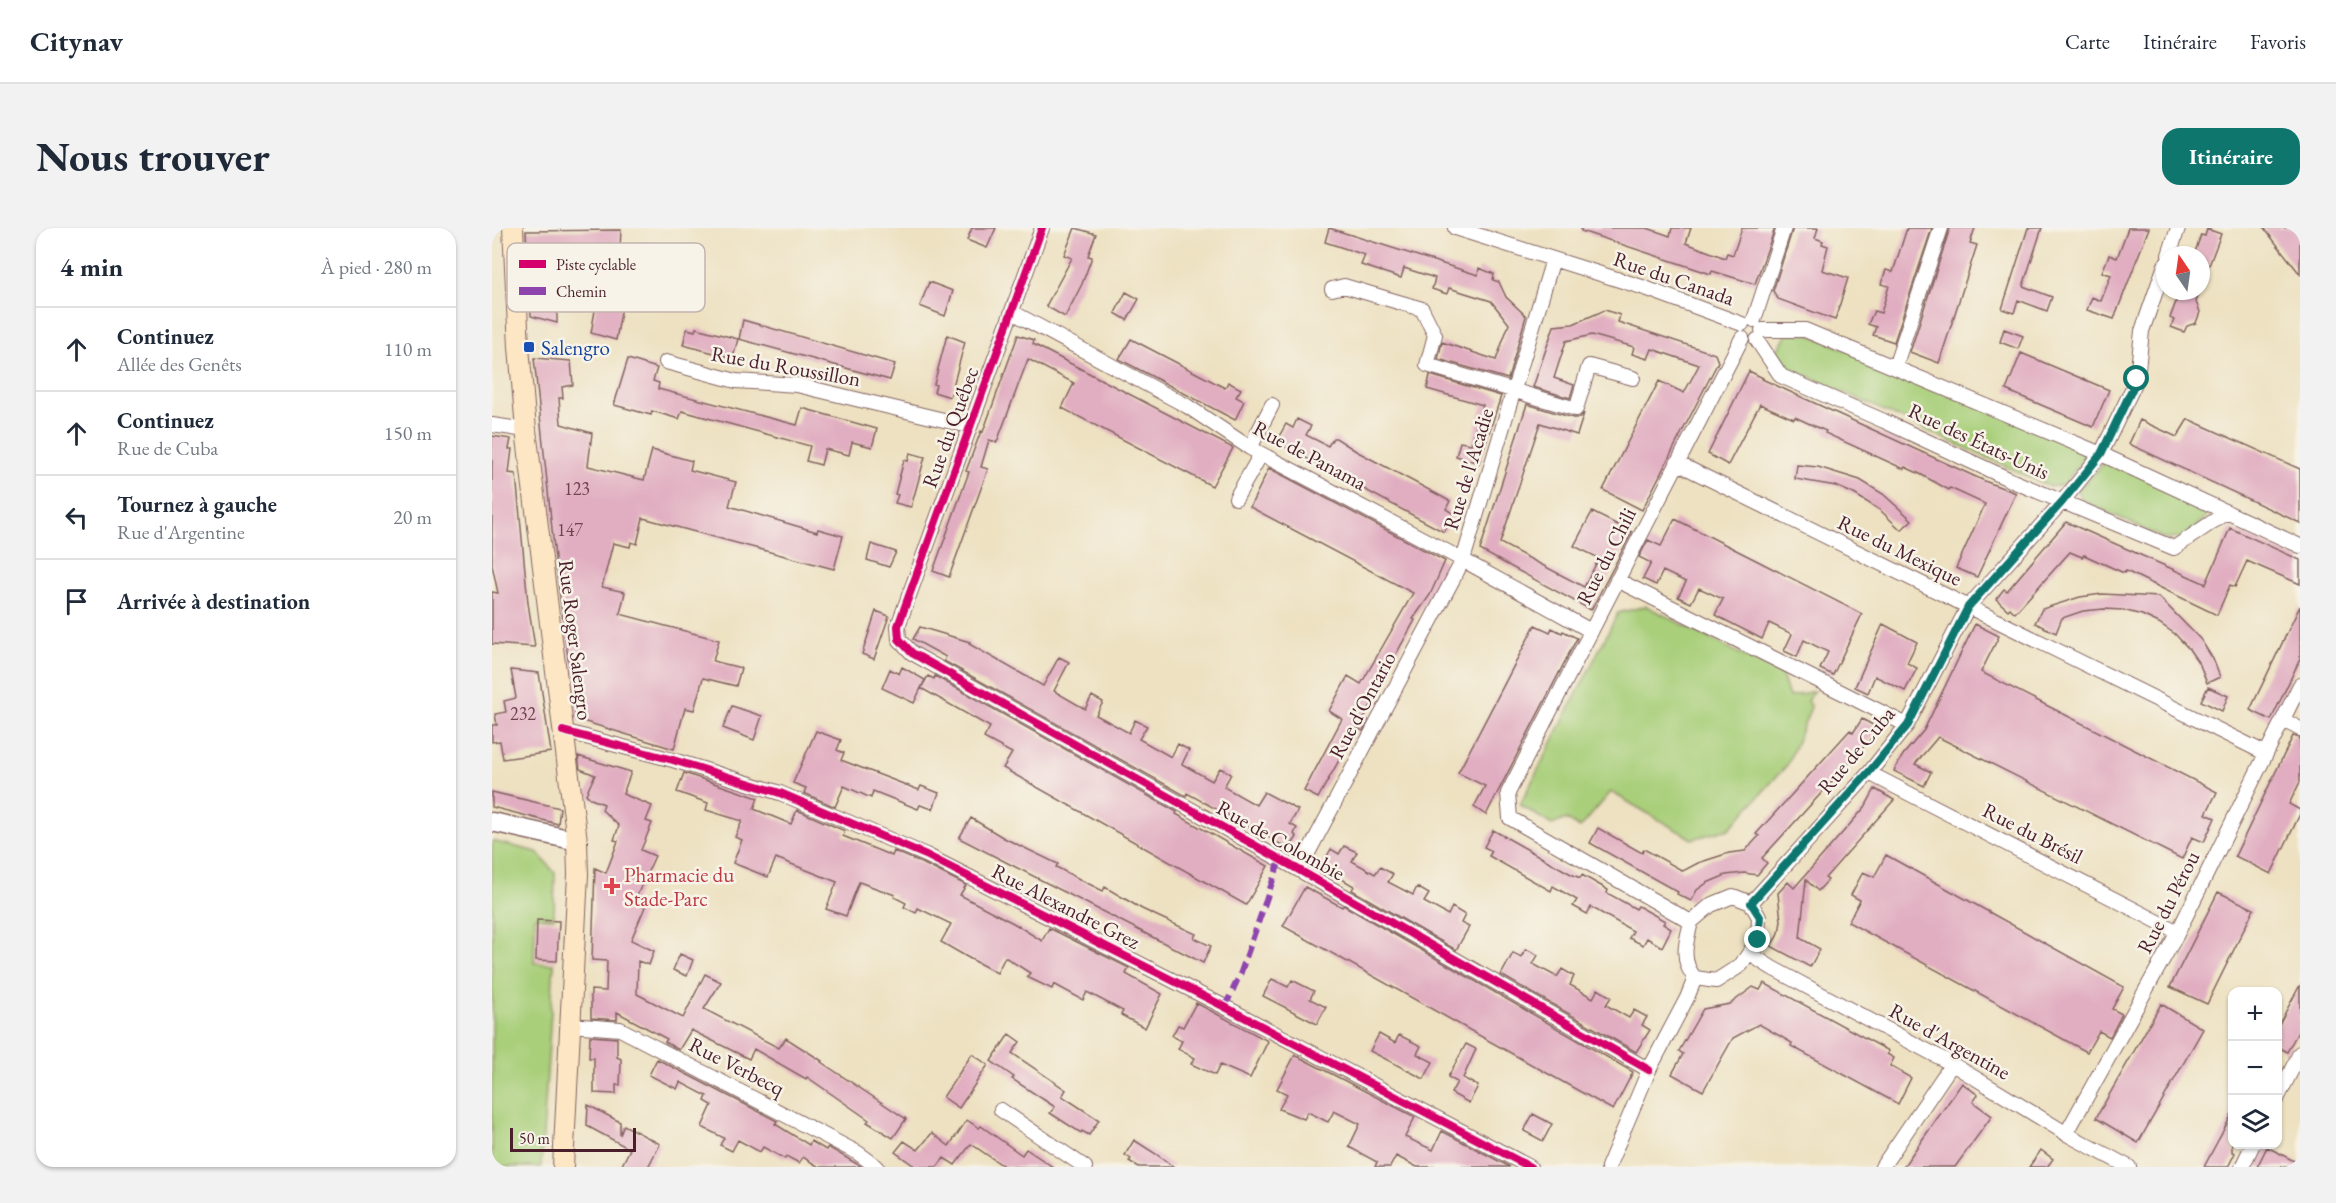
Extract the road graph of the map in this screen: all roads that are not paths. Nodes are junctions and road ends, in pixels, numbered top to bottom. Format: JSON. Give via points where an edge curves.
{"nodes":[{"id":1,"x":513,"y":228,"type":"edge"},
{"id":2,"x":1042,"y":228,"type":"edge"},
{"id":3,"x":1455,"y":228,"type":"edge"},
{"id":4,"x":1784,"y":228,"type":"edge"},
{"id":5,"x":1941,"y":228,"type":"edge"},
{"id":6,"x":2178,"y":228,"type":"edge"},
{"id":7,"x":514,"y":243,"type":"edge"},
{"id":8,"x":2172,"y":246,"type":"edge"},
{"id":9,"x":1553,"y":259,"type":"junction"},
{"id":10,"x":1332,"y":289,"type":"dead end"},
{"id":11,"x":2156,"y":291,"type":"edge"},
{"id":12,"x":517,"y":312,"type":"edge"},
{"id":13,"x":1012,"y":312,"type":"junction"},
{"id":14,"x":1754,"y":328,"type":"junction"},
{"id":15,"x":666,"y":362,"type":"dead end"},
{"id":16,"x":1896,"y":367,"type":"junction"},
{"id":17,"x":1633,"y":378,"type":"dead end"},
{"id":18,"x":1514,"y":391,"type":"junction"},
{"id":19,"x":1272,"y":405,"type":"dead end"},
{"id":20,"x":492,"y":425,"type":"edge"},
{"id":21,"x":969,"y":426,"type":"junction"},
{"id":22,"x":526,"y":430,"type":"junction"},
{"id":23,"x":1255,"y":451,"type":"junction"},
{"id":24,"x":2101,"y":454,"type":"junction"},
{"id":25,"x":1677,"y":463,"type":"junction"},
{"id":26,"x":1236,"y":498,"type":"dead end"},
{"id":27,"x":2062,"y":502,"type":"junction"},
{"id":28,"x":2227,"y":512,"type":"junction"},
{"id":29,"x":2300,"y":546,"type":"edge"},
{"id":30,"x":1463,"y":560,"type":"junction"},
{"id":31,"x":1617,"y":580,"type":"junction"},
{"id":32,"x":1968,"y":607,"type":"junction"},
{"id":33,"x":1592,"y":631,"type":"junction"},
{"id":34,"x":899,"y":639,"type":"joint"},
{"id":35,"x":2300,"y":685,"type":"edge"},
{"id":36,"x":2283,"y":720,"type":"junction"},
{"id":37,"x":1908,"y":725,"type":"junction"},
{"id":38,"x":2300,"y":729,"type":"edge"},
{"id":39,"x":563,"y":731,"type":"junction"},
{"id":40,"x":2265,"y":753,"type":"junction"},
{"id":41,"x":1869,"y":772,"type":"junction"},
{"id":42,"x":492,"y":822,"type":"edge"},
{"id":43,"x":578,"y":841,"type":"junction"},
{"id":44,"x":1299,"y":870,"type":"junction"},
{"id":45,"x":1751,"y":903,"type":"junction"},
{"id":46,"x":1691,"y":922,"type":"junction"},
{"id":47,"x":2178,"y":932,"type":"junction"},
{"id":48,"x":1750,"y":954,"type":"junction"},
{"id":49,"x":1695,"y":978,"type":"junction"},
{"id":50,"x":570,"y":1025,"type":"junction"},
{"id":51,"x":2300,"y":1053,"type":"edge"},
{"id":52,"x":1952,"y":1064,"type":"junction"},
{"id":53,"x":1649,"y":1070,"type":"junction"},
{"id":54,"x":2278,"y":1095,"type":"edge"},
{"id":55,"x":1001,"y":1110,"type":"dead end"},
{"id":56,"x":2066,"y":1134,"type":"junction"},
{"id":57,"x":2251,"y":1149,"type":"edge"},
{"id":58,"x":563,"y":1167,"type":"edge"},
{"id":59,"x":877,"y":1167,"type":"edge"},
{"id":60,"x":1085,"y":1167,"type":"edge"},
{"id":61,"x":1530,"y":1167,"type":"edge"},
{"id":62,"x":1608,"y":1167,"type":"edge"},
{"id":63,"x":1882,"y":1167,"type":"edge"},
{"id":64,"x":2129,"y":1167,"type":"edge"},
{"id":65,"x":2242,"y":1167,"type":"edge"}],
"edges":[{"from":1,"to":7,"type":"main road","name":"Rue Roger Salengro"},
{"from":2,"to":13,"type":"street","name":"Rue du Québec"},
{"from":3,"to":9,"type":"street","name":"Rue du Canada"},
{"from":4,"to":14,"type":"street"},
{"from":5,"to":16,"type":"street"},
{"from":6,"to":8,"type":"street"},
{"from":9,"to":14,"type":"street","name":"Rue du Canada"},
{"from":9,"to":18,"type":"street","name":"Rue de l'Acadie"},
{"from":10,"to":18,"type":"street","name":"Rue de l'Acadie","via":[[1344,286],[1422,309],[1435,335],[1427,365]]},
{"from":11,"to":24,"type":"street","name":"Rue de Cuba","via":[[2142,331],[2137,379]]},
{"from":12,"to":22,"type":"main road","name":"Rue Roger Salengro"},
{"from":13,"to":21,"type":"street","name":"Rue du Québec"},
{"from":13,"to":23,"type":"street","name":"Rue de Panama","via":[[1186,406]]},
{"from":14,"to":16,"type":"street","name":"Rue des États-Unis","via":[[1805,330]]},
{"from":14,"to":25,"type":"street","name":"Rue du Chili","via":[[1740,333],[1742,338]]},
{"from":14,"to":27,"type":"street","name":"Rue des États-Unis","via":[[1782,376]]},
{"from":15,"to":21,"type":"street","name":"Rue du Roussillon","via":[[736,381],[797,385]]},
{"from":16,"to":24,"type":"street","name":"Rue des États-Unis"},
{"from":17,"to":18,"type":"street","name":"Rue de l'Acadie","via":[[1590,366],[1576,409]]},
{"from":18,"to":30,"type":"street","name":"Rue de l'Acadie"},
{"from":19,"to":23,"type":"street"},
{"from":20,"to":22,"type":"street"},
{"from":21,"to":34,"type":"street","name":"Rue du Québec","via":[[898,626]]},
{"from":22,"to":39,"type":"main road","name":"Rue Roger Salengro"},
{"from":23,"to":26,"type":"street"},
{"from":23,"to":30,"type":"street","name":"Rue de Panama"},
{"from":24,"to":27,"type":"street","name":"Rue de Cuba"},
{"from":24,"to":28,"type":"street","name":"Rue des États-Unis"},
{"from":25,"to":31,"type":"street","name":"Rue du Chili"},
{"from":25,"to":32,"type":"street","name":"Rue du Mexique"},
{"from":27,"to":28,"type":"street","name":"Rue des États-Unis","via":[[2174,548]]},
{"from":27,"to":32,"type":"street","name":"Rue de Cuba"},
{"from":28,"to":29,"type":"street","name":"Rue des États-Unis"},
{"from":30,"to":33,"type":"street","name":"Rue de Panama"},
{"from":30,"to":44,"type":"street","name":"Rue d'Ontario"},
{"from":31,"to":33,"type":"street","name":"Rue du Chili"},
{"from":31,"to":37,"type":"street"},
{"from":32,"to":37,"type":"street","name":"Rue de Cuba"},
{"from":32,"to":40,"type":"street","name":"Rue du Mexique"},
{"from":33,"to":46,"type":"street","name":"Rue du Chili","via":[[1508,793],[1510,818]]},
{"from":34,"to":44,"type":"street","name":"Rue de Colombie","via":[[912,653]]},
{"from":35,"to":36,"type":"street","name":"Rue du Pérou"},
{"from":36,"to":38,"type":"street"},
{"from":36,"to":40,"type":"street","name":"Rue du Pérou"},
{"from":37,"to":41,"type":"street","name":"Rue de Cuba"},
{"from":39,"to":43,"type":"main road","name":"Rue Roger Salengro"},
{"from":39,"to":61,"type":"street","name":"Rue Alexandre Grez","via":[[780,793],[926,855]]},
{"from":40,"to":47,"type":"street","name":"Rue du Pérou"},
{"from":41,"to":45,"type":"street","name":"Rue de Cuba"},
{"from":41,"to":47,"type":"street","name":"Rue du Brésil"},
{"from":42,"to":43,"type":"street"},
{"from":43,"to":50,"type":"main road","name":"Rue Roger Salengro"},
{"from":44,"to":53,"type":"street","name":"Rue de Colombie"},
{"from":45,"to":46,"type":"street","via":[[1733,896],[1712,905]]},
{"from":45,"to":48,"type":"street","via":[[1760,917],[1758,940]]},
{"from":46,"to":49,"type":"street","via":[[1685,947],[1687,968]]},
{"from":47,"to":56,"type":"street","name":"Rue du Pérou"},
{"from":48,"to":49,"type":"street","via":[[1742,965],[1716,981]]},
{"from":48,"to":52,"type":"street","name":"Rue d'Argentine"},
{"from":49,"to":53,"type":"street"},
{"from":50,"to":58,"type":"main road","name":"Rue Roger Salengro"},
{"from":50,"to":59,"type":"street","name":"Rue Verbecq","via":[[620,1029],[858,1153]]},
{"from":51,"to":54,"type":"street"},
{"from":52,"to":56,"type":"street","name":"Rue d'Argentine"},
{"from":52,"to":63,"type":"street"},
{"from":53,"to":62,"type":"street"},
{"from":55,"to":60,"type":"street"},
{"from":56,"to":64,"type":"street","name":"Rue d'Argentine"},
{"from":57,"to":65,"type":"street"}]}
